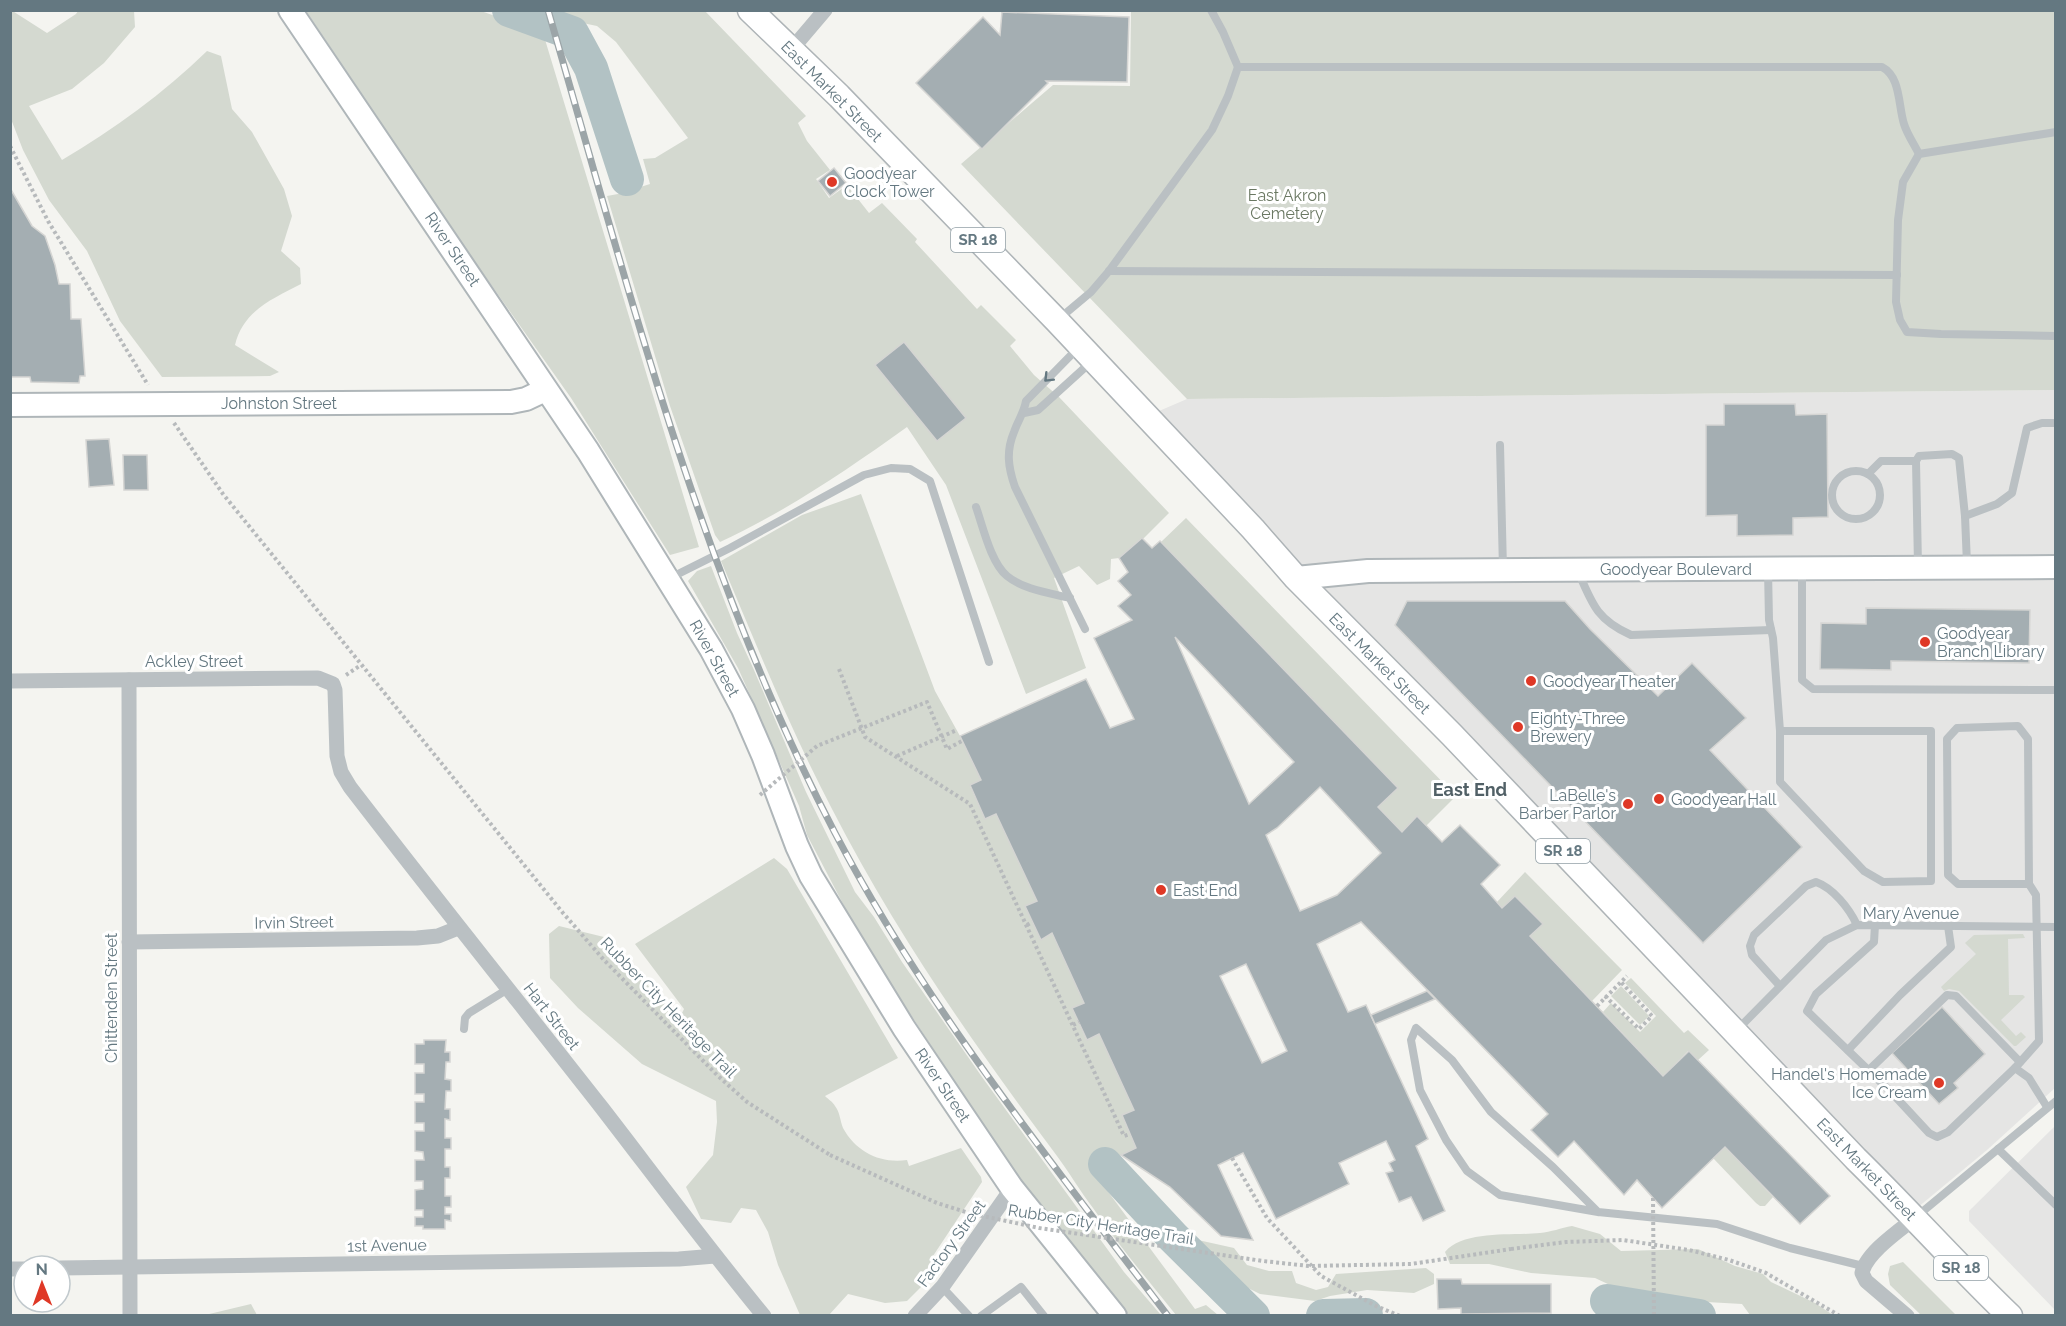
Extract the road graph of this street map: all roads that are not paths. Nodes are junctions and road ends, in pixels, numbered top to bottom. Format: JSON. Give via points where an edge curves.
{"nodes":[{"id":1,"x":290,"y":10,"type":"edge"},
{"id":2,"x":750,"y":10,"type":"edge"},
{"id":3,"x":825,"y":10,"type":"edge"},
{"id":4,"x":1211,"y":10,"type":"edge"},
{"id":5,"x":791,"y":50,"type":"junction"},
{"id":6,"x":1238,"y":67,"type":"junction"},
{"id":7,"x":2055,"y":132,"type":"edge"},
{"id":8,"x":1919,"y":154,"type":"junction"},
{"id":9,"x":1109,"y":271,"type":"junction"},
{"id":10,"x":1897,"y":274,"type":"junction"},
{"id":11,"x":1057,"y":321,"type":"junction"},
{"id":12,"x":2055,"y":336,"type":"edge"},
{"id":13,"x":1087,"y":353,"type":"junction"},
{"id":14,"x":545,"y":390,"type":"junction"},
{"id":15,"x":10,"y":405,"type":"edge"},
{"id":16,"x":1024,"y":413,"type":"junction"},
{"id":17,"x":2055,"y":423,"type":"edge"},
{"id":18,"x":1500,"y":445,"type":"dead end"},
{"id":19,"x":1916,"y":461,"type":"junction"},
{"id":20,"x":1868,"y":474,"type":"junction"},
{"id":21,"x":976,"y":507,"type":"dead end"},
{"id":22,"x":1965,"y":516,"type":"junction"},
{"id":23,"x":1968,"y":567,"type":"junction"},
{"id":24,"x":2055,"y":567,"type":"edge"},
{"id":25,"x":1802,"y":568,"type":"junction"},
{"id":26,"x":1918,"y":568,"type":"junction"},
{"id":27,"x":1768,"y":569,"type":"junction"},
{"id":28,"x":1503,"y":570,"type":"junction"},
{"id":29,"x":1577,"y":570,"type":"junction"},
{"id":30,"x":668,"y":578,"type":"junction"},
{"id":31,"x":1296,"y":578,"type":"junction"},
{"id":32,"x":1070,"y":598,"type":"junction"},
{"id":33,"x":1085,"y":629,"type":"dead end"},
{"id":34,"x":1771,"y":630,"type":"junction"},
{"id":35,"x":989,"y":662,"type":"dead end"},
{"id":36,"x":129,"y":680,"type":"junction"},
{"id":37,"x":10,"y":681,"type":"edge"},
{"id":38,"x":2055,"y":690,"type":"edge"},
{"id":39,"x":337,"y":728,"type":"joint"},
{"id":40,"x":1780,"y":731,"type":"junction"},
{"id":41,"x":2029,"y":884,"type":"junction"},
{"id":42,"x":1857,"y":925,"type":"junction"},
{"id":43,"x":1875,"y":925,"type":"junction"},
{"id":44,"x":1948,"y":926,"type":"junction"},
{"id":45,"x":2055,"y":927,"type":"edge"},
{"id":46,"x":458,"y":928,"type":"junction"},
{"id":47,"x":2037,"y":928,"type":"junction"},
{"id":48,"x":129,"y":942,"type":"junction"},
{"id":49,"x":1780,"y":986,"type":"junction"},
{"id":50,"x":508,"y":989,"type":"junction"},
{"id":51,"x":464,"y":1029,"type":"dead end"},
{"id":52,"x":1736,"y":1032,"type":"junction"},
{"id":53,"x":1848,"y":1050,"type":"junction"},
{"id":54,"x":2018,"y":1065,"type":"junction"},
{"id":55,"x":1869,"y":1070,"type":"junction"},
{"id":56,"x":2055,"y":1101,"type":"edge"},
{"id":57,"x":2047,"y":1107,"type":"junction"},
{"id":58,"x":1998,"y":1149,"type":"junction"},
{"id":59,"x":1012,"y":1188,"type":"junction"},
{"id":60,"x":2055,"y":1205,"type":"edge"},
{"id":61,"x":1598,"y":1212,"type":"junction"},
{"id":62,"x":1916,"y":1218,"type":"junction"},
{"id":63,"x":715,"y":1256,"type":"junction"},
{"id":64,"x":1863,"y":1266,"type":"junction"},
{"id":65,"x":130,"y":1267,"type":"junction"},
{"id":66,"x":72,"y":1268,"type":"edge"},
{"id":67,"x":942,"y":1287,"type":"junction"},
{"id":68,"x":130,"y":1316,"type":"edge"},
{"id":69,"x":764,"y":1316,"type":"edge"},
{"id":70,"x":915,"y":1316,"type":"edge"},
{"id":71,"x":969,"y":1316,"type":"edge"},
{"id":72,"x":981,"y":1316,"type":"edge"},
{"id":73,"x":1044,"y":1316,"type":"edge"},
{"id":74,"x":1115,"y":1316,"type":"edge"},
{"id":75,"x":1907,"y":1316,"type":"edge"},
{"id":76,"x":2010,"y":1316,"type":"edge"}],
"edges":[{"from":1,"to":14,"type":"street","name":"River Street","via":[[505,325]]},
{"from":2,"to":5,"type":"main road","name":"East Market Street","number":"SR 18"},
{"from":3,"to":5,"type":"street"},
{"from":4,"to":6,"type":"lane"},
{"from":5,"to":11,"type":"main road","name":"East Market Street","number":"SR 18"},
{"from":6,"to":8,"type":"lane","via":[[1882,67],[1897,87],[1904,124]]},
{"from":6,"to":9,"type":"lane","via":[[1212,130]]},
{"from":7,"to":8,"type":"lane"},
{"from":8,"to":10,"type":"lane","via":[[1903,182]]},
{"from":9,"to":10,"type":"lane"},
{"from":9,"to":11,"type":"lane"},
{"from":10,"to":12,"type":"lane","via":[[1896,302],[1907,332]]},
{"from":11,"to":13,"type":"main road","name":"East Market Street","number":"SR 18"},
{"from":13,"to":16,"type":"lane","via":[[1038,410]]},
{"from":13,"to":16,"type":"lane","one_way":true,"via":[[1026,401]]},
{"from":13,"to":31,"type":"main road","name":"East Market Street","number":"SR 18"},
{"from":14,"to":15,"type":"street","name":"Johnston Street","via":[[511,402]]},
{"from":14,"to":30,"type":"street","name":"River Street"},
{"from":16,"to":32,"type":"lane","via":[[1009,448],[1008,467]]},
{"from":17,"to":22,"type":"lane","via":[[2027,428],[2012,493],[1997,504]]},
{"from":18,"to":28,"type":"lane"},
{"from":19,"to":20,"type":"lane","via":[[1881,461]]},
{"from":19,"to":22,"type":"lane","via":[[1923,455],[1952,454],[1959,458]]},
{"from":19,"to":26,"type":"lane"},
{"from":20,"to":20,"type":"lane","via":[[1852,471],[1837,479],[1833,503],[1844,516],[1858,520],[1877,507],[1878,485]]},
{"from":21,"to":32,"type":"lane","via":[[993,556],[1006,576],[1027,587]]},
{"from":22,"to":23,"type":"lane"},
{"from":23,"to":24,"type":"street","name":"Goodyear Boulevard"},
{"from":23,"to":26,"type":"street","name":"Goodyear Boulevard"},
{"from":25,"to":26,"type":"street","name":"Goodyear Boulevard"},
{"from":25,"to":27,"type":"street","name":"Goodyear Boulevard"},
{"from":25,"to":38,"type":"lane","via":[[1802,680],[1813,689]]},
{"from":27,"to":29,"type":"street","name":"Goodyear Boulevard"},
{"from":27,"to":34,"type":"lane"},
{"from":28,"to":29,"type":"street","name":"Goodyear Boulevard"},
{"from":28,"to":31,"type":"street","name":"Goodyear Boulevard","via":[[1368,572]]},
{"from":29,"to":34,"type":"lane","via":[[1604,620],[1631,635]]},
{"from":30,"to":35,"type":"lane","via":[[864,475],[891,468],[910,469],[930,481]]},
{"from":30,"to":59,"type":"street","name":"River Street","via":[[743,709],[811,876],[904,1028]]},
{"from":31,"to":52,"type":"main road","name":"East Market Street","number":"SR 18"},
{"from":32,"to":33,"type":"lane"},
{"from":34,"to":40,"type":"lane"},
{"from":36,"to":37,"type":"street","name":"Ackley Street"},
{"from":36,"to":39,"type":"street","name":"Ackley Street","via":[[318,678],[333,684]]},
{"from":36,"to":48,"type":"street","name":"Chittenden Street"},
{"from":39,"to":46,"type":"street","name":"Hart Street","via":[[337,756],[345,779]]},
{"from":40,"to":40,"type":"lane","via":[[1931,731],[1931,881],[1883,882],[1864,871],[1780,782]]},
{"from":41,"to":41,"type":"lane","via":[[1958,884],[1948,875],[1947,740],[1957,728],[2018,726],[2028,739]]},
{"from":41,"to":47,"type":"lane","via":[[2036,896]]},
{"from":42,"to":43,"type":"lane","name":"Mary Avenue"},
{"from":42,"to":49,"type":"lane","name":"Mary Avenue","via":[[1826,940]]},
{"from":42,"to":49,"type":"lane","via":[[1826,885],[1816,882],[1806,886],[1754,935],[1750,946],[1752,955]]},
{"from":43,"to":44,"type":"lane","name":"Mary Avenue"},
{"from":43,"to":53,"type":"lane","via":[[1874,942],[1815,994],[1807,1011]]},
{"from":44,"to":47,"type":"lane","name":"Mary Avenue"},
{"from":44,"to":53,"type":"lane","via":[[1952,947]]},
{"from":45,"to":47,"type":"lane","name":"Mary Avenue"},
{"from":46,"to":48,"type":"street","name":"Irvin Street","via":[[438,936],[417,938]]},
{"from":46,"to":50,"type":"street","name":"Hart Street"},
{"from":47,"to":54,"type":"lane","via":[[2039,1041]]},
{"from":48,"to":65,"type":"street","name":"Chittenden Street"},
{"from":49,"to":52,"type":"lane","name":"Mary Avenue"},
{"from":50,"to":51,"type":"lane","via":[[469,1012]]},
{"from":50,"to":63,"type":"street","name":"Hart Street"},
{"from":52,"to":62,"type":"main road","name":"East Market Street","number":"SR 18"},
{"from":53,"to":55,"type":"lane"},
{"from":54,"to":55,"type":"lane","via":[[1948,1132],[1937,1137]]},
{"from":54,"to":55,"type":"lane","via":[[1956,996],[1947,995]]},
{"from":54,"to":57,"type":"lane"},
{"from":56,"to":57,"type":"lane"},
{"from":57,"to":58,"type":"lane"},
{"from":58,"to":60,"type":"lane"},
{"from":58,"to":62,"type":"lane"},
{"from":59,"to":67,"type":"street","name":"Factory Street"},
{"from":59,"to":74,"type":"street","name":"River Street"},
{"from":61,"to":61,"type":"lane","via":[[1500,1195],[1467,1171],[1420,1090],[1411,1040],[1416,1028],[1452,1060],[1491,1112]]},
{"from":61,"to":64,"type":"lane","via":[[1717,1224]]},
{"from":62,"to":64,"type":"street"},
{"from":62,"to":76,"type":"main road","name":"East Market Street","number":"SR 18"},
{"from":63,"to":65,"type":"street","name":"1st Avenue"},
{"from":63,"to":69,"type":"street","name":"Hart Street"},
{"from":64,"to":75,"type":"street","via":[[1866,1281]]},
{"from":65,"to":66,"type":"street","name":"1st Avenue"},
{"from":65,"to":68,"type":"street","name":"Chittenden Street"},
{"from":67,"to":70,"type":"street","name":"Factory Street"},
{"from":67,"to":71,"type":"lane"},
{"from":72,"to":73,"type":"lane","via":[[1021,1287]]}]}
